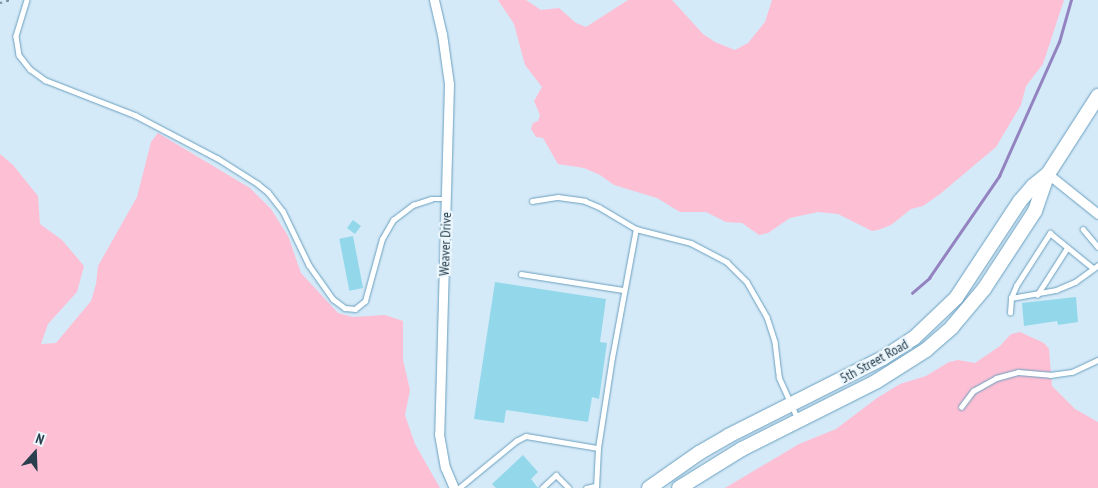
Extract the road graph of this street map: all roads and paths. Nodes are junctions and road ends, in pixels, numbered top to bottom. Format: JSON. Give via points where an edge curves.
{"nodes":[{"id":1,"x":10,"y":0,"type":"edge"},
{"id":2,"x":27,"y":0,"type":"edge"},
{"id":3,"x":434,"y":0,"type":"edge"},
{"id":4,"x":0,"y":3,"type":"edge"},
{"id":5,"x":1098,"y":96,"type":"edge"},
{"id":6,"x":1048,"y":174,"type":"junction"},
{"id":7,"x":447,"y":199,"type":"junction"},
{"id":8,"x":532,"y":200,"type":"dead end"},
{"id":9,"x":1098,"y":214,"type":"edge"},
{"id":10,"x":636,"y":229,"type":"junction"},
{"id":11,"x":1083,"y":229,"type":"dead end"},
{"id":12,"x":1067,"y":248,"type":"junction"},
{"id":13,"x":1098,"y":248,"type":"edge"},
{"id":14,"x":1098,"y":265,"type":"edge"},
{"id":15,"x":1093,"y":268,"type":"junction"},
{"id":16,"x":521,"y":274,"type":"dead end"},
{"id":17,"x":624,"y":290,"type":"junction"},
{"id":18,"x":1037,"y":294,"type":"junction"},
{"id":19,"x":1010,"y":298,"type":"junction"},
{"id":20,"x":1010,"y":313,"type":"dead end"},
{"id":21,"x":1098,"y":360,"type":"edge"},
{"id":22,"x":791,"y":405,"type":"junction"},
{"id":23,"x":961,"y":407,"type":"dead end"},
{"id":24,"x":799,"y":421,"type":"junction"},
{"id":25,"x":598,"y":448,"type":"junction"},
{"id":26,"x":595,"y":487,"type":"edge"},
{"id":27,"x":454,"y":488,"type":"edge"},
{"id":28,"x":459,"y":488,"type":"edge"},
{"id":29,"x":542,"y":488,"type":"edge"},
{"id":30,"x":568,"y":488,"type":"edge"},
{"id":31,"x":586,"y":488,"type":"edge"},
{"id":32,"x":649,"y":488,"type":"edge"},
{"id":33,"x":680,"y":488,"type":"edge"}],
"edges":[{"from":1,"to":4,"type":"path"},
{"from":2,"to":7,"type":"lane","via":[[16,36],[19,55],[30,70],[46,80],[135,115],[217,158],[258,184],[283,211],[309,265],[333,299],[345,308],[355,309],[365,301],[382,239],[393,220],[423,201]]},
{"from":3,"to":7,"type":"street","name":"Weaver Drive","via":[[449,84]]},
{"from":5,"to":6,"type":"main road","name":"5th Street Road"},
{"from":6,"to":9,"type":"street"},
{"from":6,"to":22,"type":"main road","name":"5th Street Road","via":[[1020,201],[967,283],[928,326],[883,358]]},
{"from":6,"to":24,"type":"main road","name":"5th Street Road","via":[[1035,211],[984,289],[952,328],[896,370]]},
{"from":7,"to":27,"type":"street","name":"Weaver Drive","via":[[438,414],[441,450]]},
{"from":8,"to":10,"type":"lane","via":[[579,199]]},
{"from":10,"to":17,"type":"lane"},
{"from":10,"to":22,"type":"lane","via":[[704,248],[727,262],[747,282],[767,317],[775,342],[779,377]]},
{"from":11,"to":13,"type":"lane"},
{"from":12,"to":15,"type":"lane"},
{"from":12,"to":18,"type":"lane"},
{"from":12,"to":19,"type":"lane","via":[[1050,234]]},
{"from":14,"to":15,"type":"lane"},
{"from":15,"to":18,"type":"lane","via":[[1075,282]]},
{"from":16,"to":17,"type":"lane"},
{"from":17,"to":25,"type":"lane"},
{"from":18,"to":19,"type":"lane"},
{"from":19,"to":20,"type":"lane"},
{"from":21,"to":23,"type":"lane","via":[[1072,372],[1050,375],[1018,372],[996,378],[973,391]]},
{"from":22,"to":24,"type":"lane"},
{"from":22,"to":32,"type":"main road","name":"5th Street Road","via":[[699,453]]},
{"from":24,"to":33,"type":"main road","name":"5th Street Road","via":[[742,449]]},
{"from":25,"to":26,"type":"lane"},
{"from":25,"to":28,"type":"lane","via":[[526,436]]},
{"from":26,"to":31,"type":"lane"},
{"from":29,"to":30,"type":"lane","via":[[556,475]]}]}
